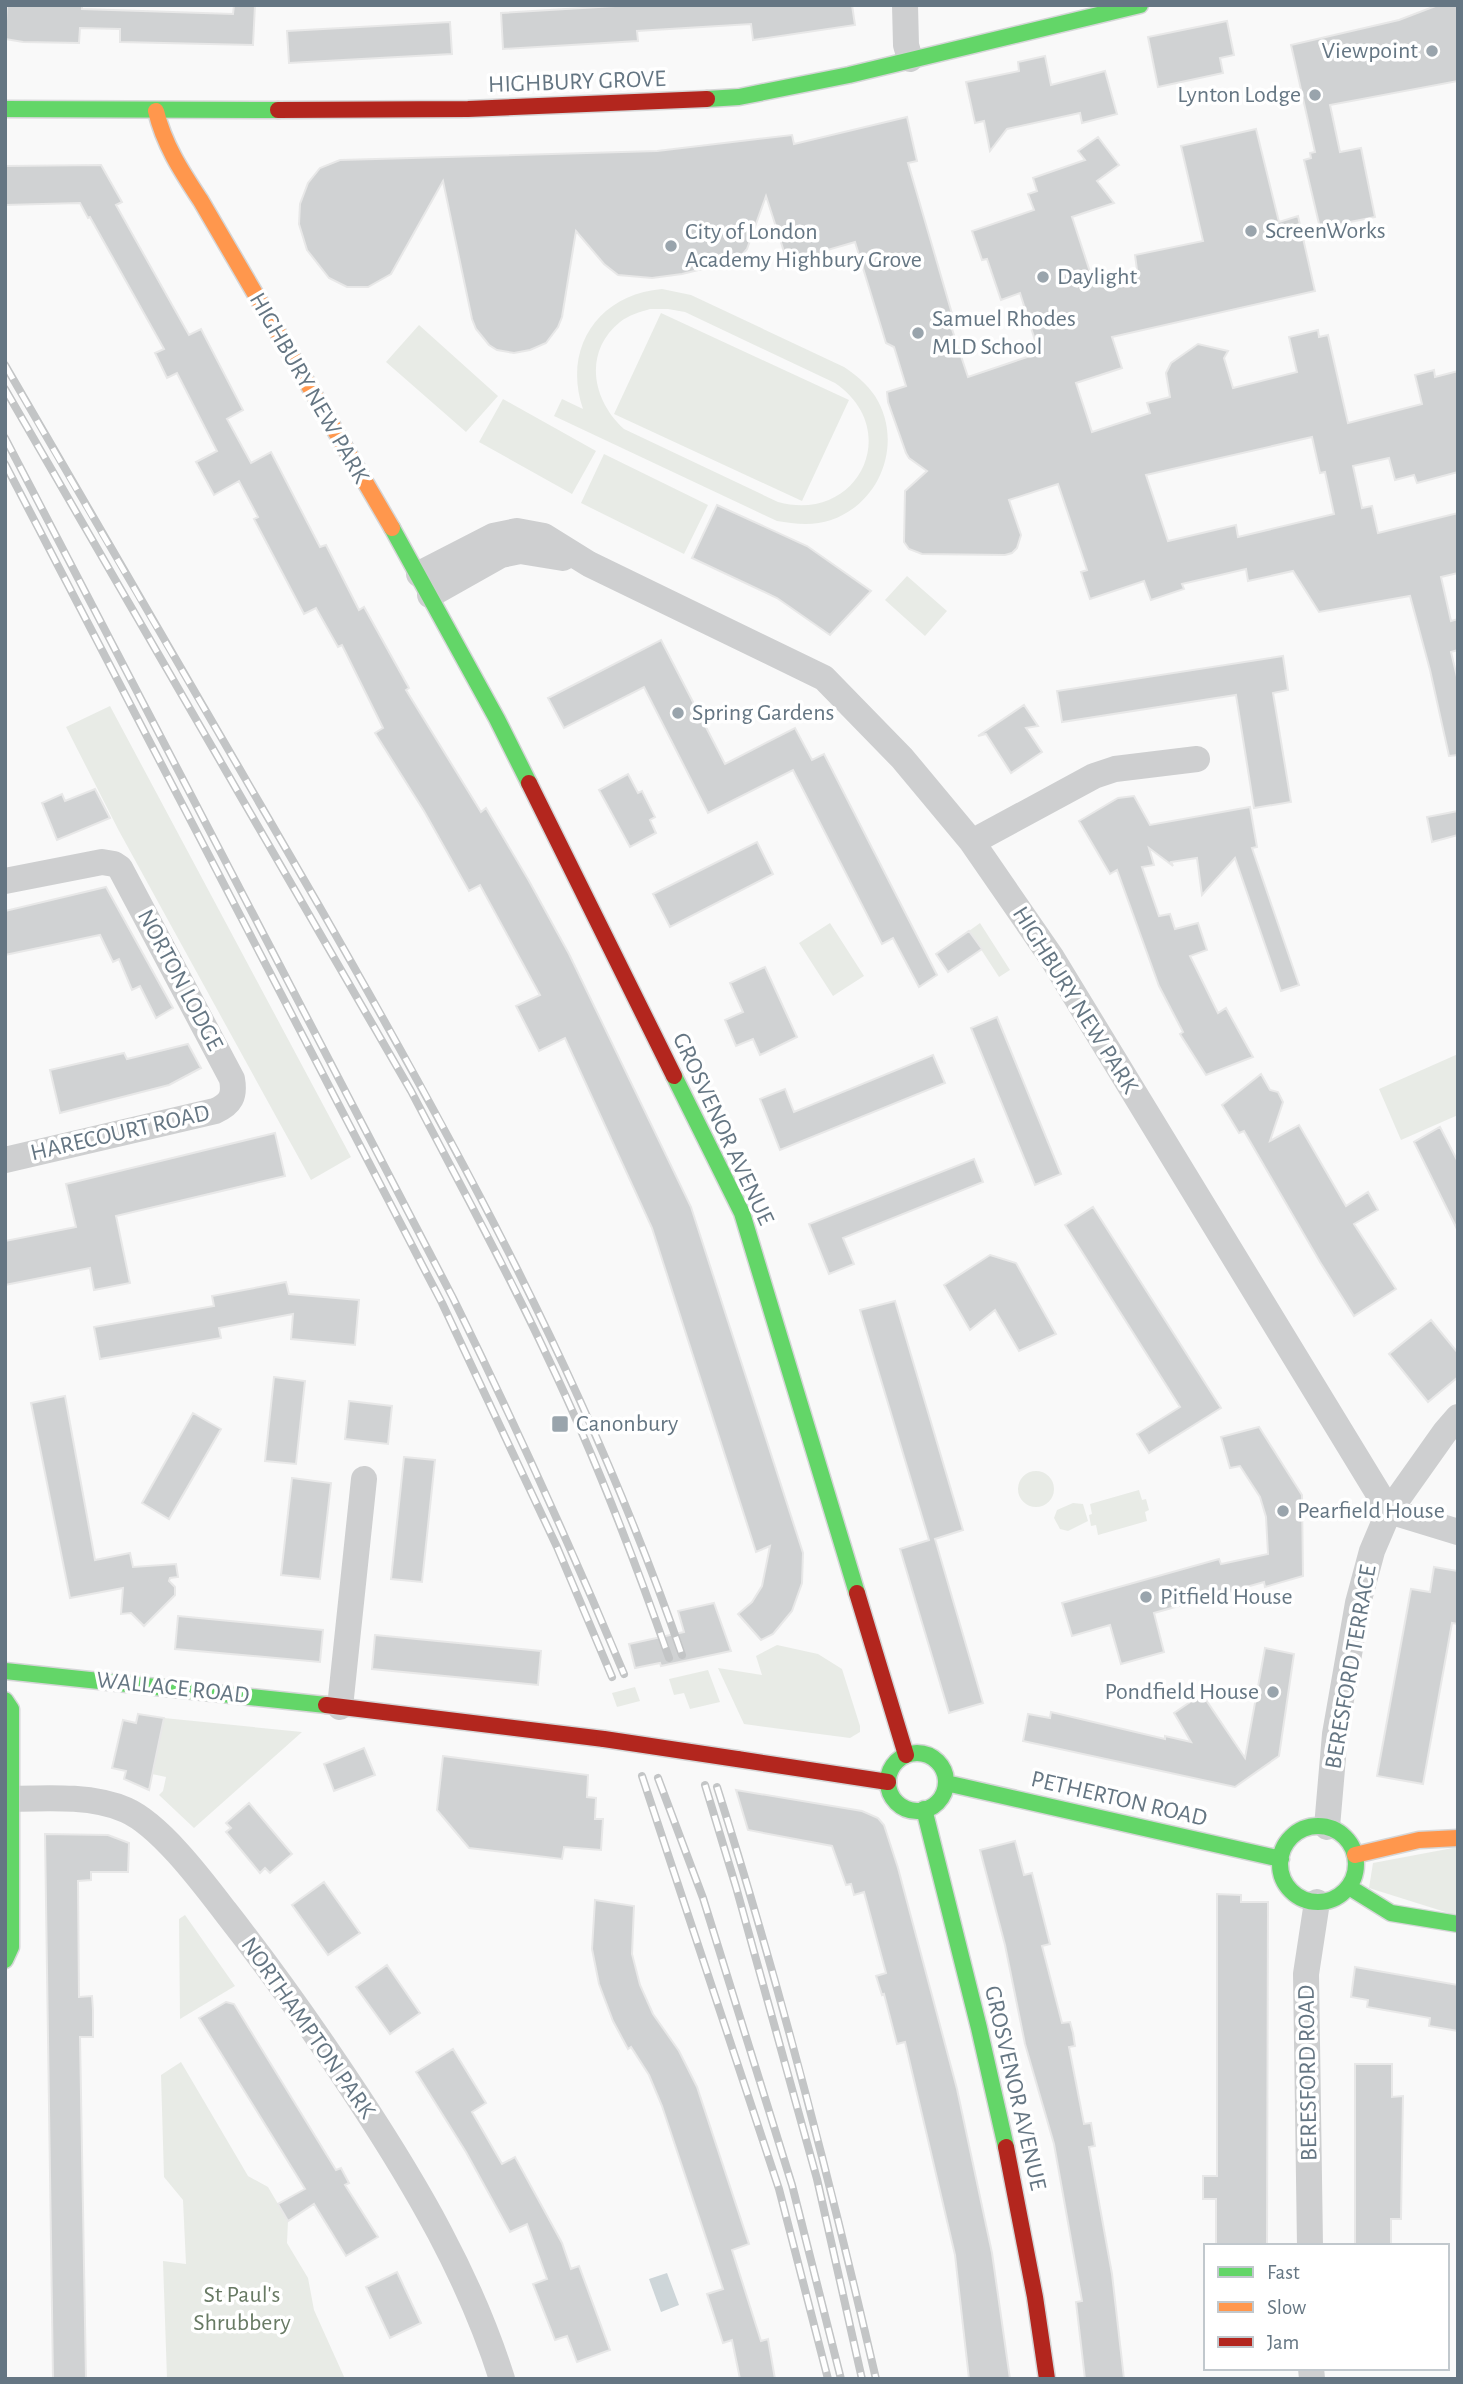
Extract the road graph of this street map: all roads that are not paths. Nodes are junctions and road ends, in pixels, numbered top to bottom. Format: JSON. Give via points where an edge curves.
{"nodes":[{"id":1,"x":905,"y":5,"type":"edge"},
{"id":2,"x":1140,"y":5,"type":"edge"},
{"id":3,"x":910,"y":59,"type":"junction"},
{"id":4,"x":5,"y":109,"type":"edge"},
{"id":5,"x":156,"y":111,"type":"junction"},
{"id":6,"x":190,"y":155,"type":"dead end"},
{"id":7,"x":201,"y":201,"type":"junction"},
{"id":8,"x":424,"y":585,"type":"junction"},
{"id":9,"x":1197,"y":759,"type":"dead end"},
{"id":10,"x":972,"y":842,"type":"junction"},
{"id":11,"x":5,"y":881,"type":"edge"},
{"id":12,"x":232,"y":1100,"type":"joint"},
{"id":13,"x":5,"y":1160,"type":"edge"},
{"id":14,"x":1458,"y":1417,"type":"edge"},
{"id":15,"x":364,"y":1479,"type":"dead end"},
{"id":16,"x":1389,"y":1511,"type":"junction"},
{"id":17,"x":1458,"y":1532,"type":"edge"},
{"id":18,"x":5,"y":1671,"type":"edge"},
{"id":19,"x":5,"y":1700,"type":"edge"},
{"id":20,"x":340,"y":1707,"type":"junction"},
{"id":21,"x":906,"y":1755,"type":"junction"},
{"id":22,"x":888,"y":1782,"type":"junction"},
{"id":23,"x":946,"y":1783,"type":"junction"},
{"id":24,"x":10,"y":1799,"type":"junction"},
{"id":25,"x":924,"y":1810,"type":"junction"},
{"id":26,"x":1327,"y":1827,"type":"junction"},
{"id":27,"x":1458,"y":1838,"type":"edge"},
{"id":28,"x":1355,"y":1855,"type":"junction"},
{"id":29,"x":1281,"y":1860,"type":"junction"},
{"id":30,"x":1349,"y":1887,"type":"junction"},
{"id":31,"x":1317,"y":1902,"type":"junction"},
{"id":32,"x":1458,"y":1924,"type":"edge"},
{"id":33,"x":5,"y":1960,"type":"edge"},
{"id":34,"x":1310,"y":2244,"type":"edge"},
{"id":35,"x":502,"y":2379,"type":"edge"},
{"id":36,"x":1047,"y":2379,"type":"edge"}],
"edges":[{"from":1,"to":3,"type":"street"},
{"from":2,"to":3,"type":"street","name":"HIGHBURY GROVE"},
{"from":3,"to":5,"type":"street","name":"HIGHBURY GROVE","via":[[739,97],[187,116]]},
{"from":4,"to":5,"type":"street","name":"HIGHBURY GROVE"},
{"from":5,"to":7,"type":"street","name":"HIGHBURY NEW PARK","via":[[166,146]]},
{"from":6,"to":7,"type":"street","name":"HIGHBURY NEW PARK"},
{"from":7,"to":8,"type":"street","name":"HIGHBURY NEW PARK"},
{"from":8,"to":10,"type":"street","name":"HIGHBURY NEW PARK","via":[[493,536],[517,531],[544,536],[589,564],[824,678],[902,758]]},
{"from":8,"to":21,"type":"street","name":"GROSVENOR AVENUE","via":[[497,719],[742,1213]]},
{"from":9,"to":10,"type":"street","via":[[1094,776]]},
{"from":10,"to":16,"type":"street","name":"HIGHBURY NEW PARK","via":[[1055,963]]},
{"from":11,"to":12,"type":"street","name":"NORTON LODGE","via":[[102,862],[114,864],[124,873],[232,1079]]},
{"from":12,"to":13,"type":"street","name":"HARECOURT ROAD","via":[[215,1111]]},
{"from":14,"to":16,"type":"street","name":"BERESFORD TERRACE"},
{"from":15,"to":20,"type":"street"},
{"from":16,"to":17,"type":"street"},
{"from":16,"to":26,"type":"street","name":"BERESFORD TERRACE","via":[[1358,1603],[1335,1734]]},
{"from":18,"to":20,"type":"street","name":"WALLACE ROAD"},
{"from":19,"to":24,"type":"street","via":[[11,1709]]},
{"from":20,"to":22,"type":"street","name":"WALLACE ROAD","bridge":true,"via":[[604,1739]]},
{"from":21,"to":22,"type":"street","via":[[893,1766]]},
{"from":21,"to":23,"type":"street","via":[[933,1758]]},
{"from":22,"to":25,"type":"street","via":[[900,1805]]},
{"from":23,"to":25,"type":"street","via":[[942,1797]]},
{"from":23,"to":29,"type":"street","name":"PETHERTON ROAD"},
{"from":24,"to":33,"type":"street","via":[[11,1947]]},
{"from":24,"to":35,"type":"street","name":"NORTHAMPTON PARK","via":[[90,1801],[126,1810],[146,1822],[197,1876],[331,2056],[432,2215],[466,2285]]},
{"from":25,"to":36,"type":"street","name":"GROSVENOR AVENUE","via":[[991,2074]]},
{"from":26,"to":28,"type":"street","via":[[1340,1833]]},
{"from":26,"to":29,"type":"street","via":[[1296,1834]]},
{"from":27,"to":28,"type":"street","via":[[1406,1843]]},
{"from":28,"to":30,"type":"street"},
{"from":29,"to":31,"type":"street","via":[[1280,1870],[1290,1890]]},
{"from":30,"to":31,"type":"street","via":[[1335,1898]]},
{"from":30,"to":32,"type":"street","via":[[1391,1913]]},
{"from":31,"to":34,"type":"street","name":"BERESFORD ROAD","via":[[1307,1974]]}]}
